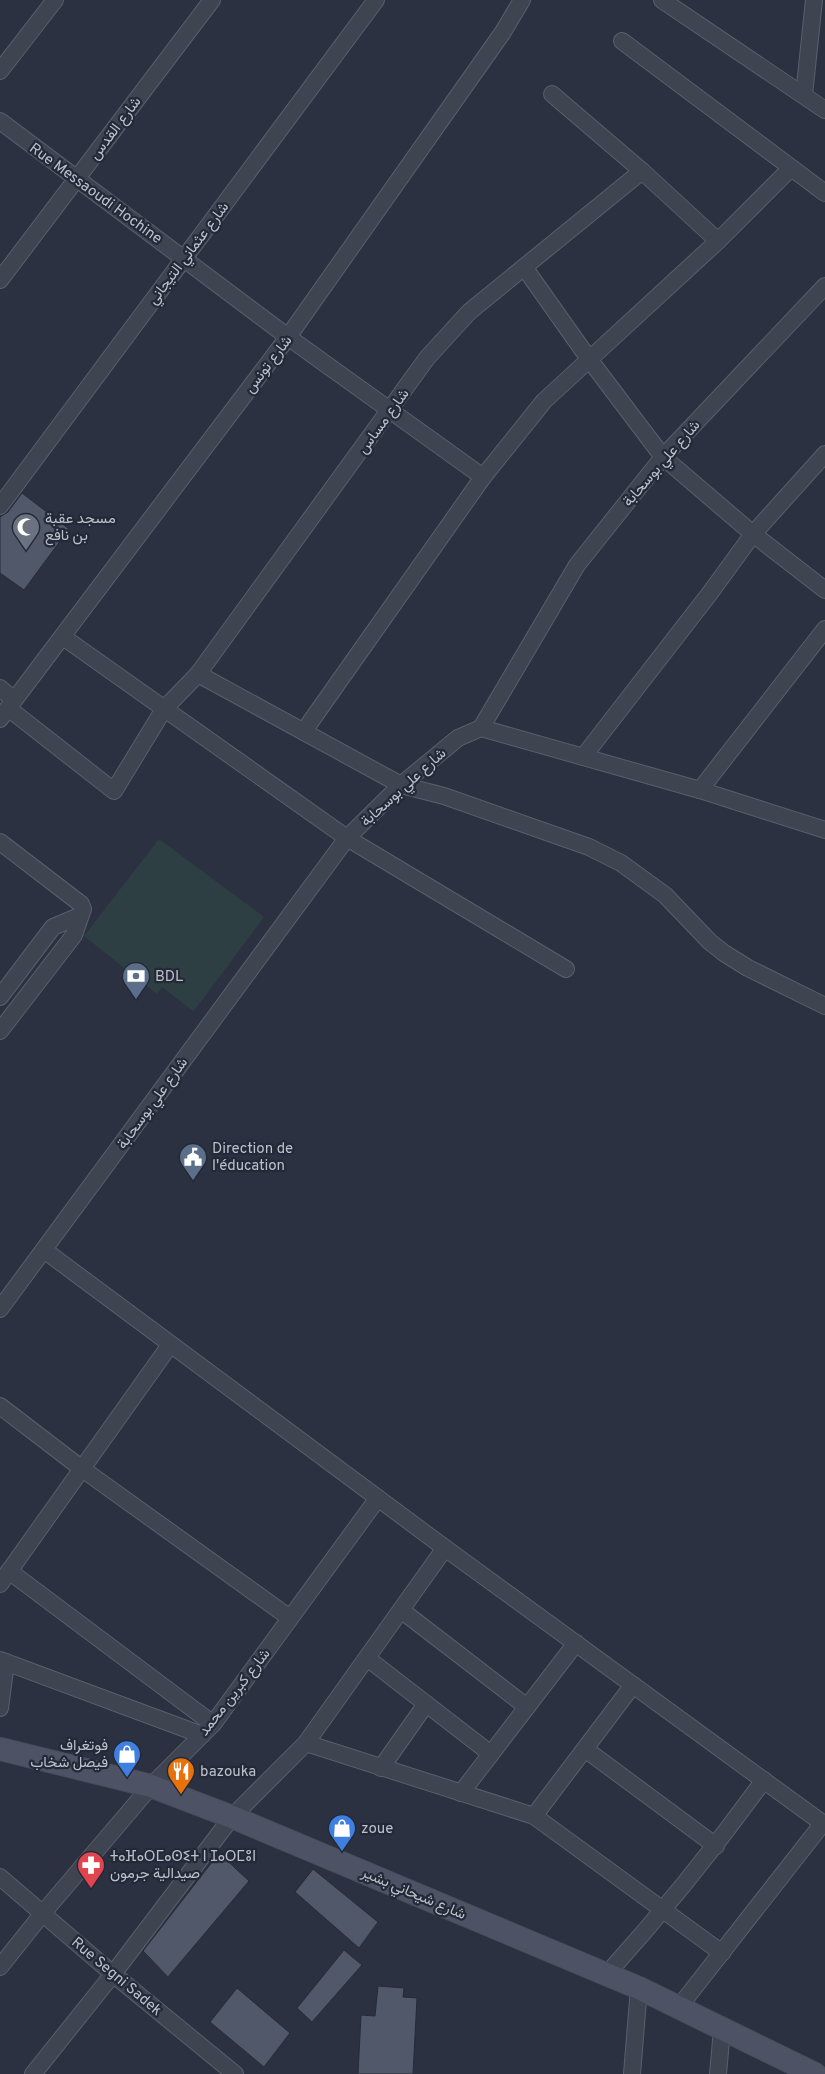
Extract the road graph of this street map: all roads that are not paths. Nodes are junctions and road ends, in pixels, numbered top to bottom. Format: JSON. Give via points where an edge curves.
{"nodes":[{"id":1,"x":55,"y":0,"type":"edge"},
{"id":2,"x":212,"y":0,"type":"edge"},
{"id":3,"x":376,"y":0,"type":"edge"},
{"id":4,"x":522,"y":0,"type":"edge"},
{"id":5,"x":662,"y":0,"type":"edge"},
{"id":6,"x":814,"y":0,"type":"edge"},
{"id":7,"x":622,"y":42,"type":"dead end"},
{"id":8,"x":0,"y":71,"type":"edge"},
{"id":9,"x":552,"y":94,"type":"dead end"},
{"id":10,"x":804,"y":95,"type":"junction"},
{"id":11,"x":825,"y":110,"type":"edge"},
{"id":12,"x":0,"y":121,"type":"edge"},
{"id":13,"x":791,"y":168,"type":"junction"},
{"id":14,"x":642,"y":171,"type":"junction"},
{"id":15,"x":76,"y":179,"type":"junction"},
{"id":16,"x":825,"y":193,"type":"edge"},
{"id":17,"x":718,"y":241,"type":"junction"},
{"id":18,"x":185,"y":258,"type":"junction"},
{"id":19,"x":524,"y":267,"type":"junction"},
{"id":20,"x":0,"y":280,"type":"edge"},
{"id":21,"x":825,"y":286,"type":"edge"},
{"id":22,"x":288,"y":337,"type":"junction"},
{"id":23,"x":589,"y":359,"type":"junction"},
{"id":24,"x":390,"y":411,"type":"junction"},
{"id":25,"x":825,"y":454,"type":"edge"},
{"id":26,"x":663,"y":457,"type":"junction"},
{"id":27,"x":482,"y":477,"type":"junction"},
{"id":28,"x":0,"y":506,"type":"edge"},
{"id":29,"x":753,"y":534,"type":"junction"},
{"id":30,"x":825,"y":590,"type":"edge"},
{"id":31,"x":825,"y":629,"type":"edge"},
{"id":32,"x":63,"y":637,"type":"junction"},
{"id":33,"x":198,"y":674,"type":"junction"},
{"id":34,"x":0,"y":688,"type":"edge"},
{"id":35,"x":7,"y":709,"type":"edge"},
{"id":36,"x":164,"y":709,"type":"junction"},
{"id":37,"x":481,"y":728,"type":"junction"},
{"id":38,"x":304,"y":731,"type":"junction"},
{"id":39,"x":583,"y":757,"type":"junction"},
{"id":40,"x":400,"y":785,"type":"junction"},
{"id":41,"x":700,"y":790,"type":"junction"},
{"id":42,"x":825,"y":830,"type":"edge"},
{"id":43,"x":347,"y":838,"type":"junction"},
{"id":44,"x":0,"y":842,"type":"edge"},
{"id":45,"x":80,"y":910,"type":"junction"},
{"id":46,"x":566,"y":969,"type":"dead end"},
{"id":47,"x":0,"y":997,"type":"edge"},
{"id":48,"x":825,"y":1006,"type":"edge"},
{"id":49,"x":2,"y":1025,"type":"edge"},
{"id":50,"x":44,"y":1250,"type":"junction"},
{"id":51,"x":2,"y":1304,"type":"edge"},
{"id":52,"x":170,"y":1344,"type":"junction"},
{"id":53,"x":0,"y":1406,"type":"edge"},
{"id":54,"x":81,"y":1468,"type":"junction"},
{"id":55,"x":378,"y":1498,"type":"junction"},
{"id":56,"x":446,"y":1548,"type":"junction"},
{"id":57,"x":4,"y":1577,"type":"edge"},
{"id":58,"x":401,"y":1610,"type":"junction"},
{"id":59,"x":290,"y":1618,"type":"junction"},
{"id":60,"x":576,"y":1643,"type":"junction"},
{"id":61,"x":367,"y":1658,"type":"junction"},
{"id":62,"x":3,"y":1661,"type":"edge"},
{"id":63,"x":633,"y":1685,"type":"junction"},
{"id":64,"x":426,"y":1704,"type":"junction"},
{"id":65,"x":527,"y":1707,"type":"junction"},
{"id":66,"x":0,"y":1708,"type":"edge"},
{"id":67,"x":208,"y":1729,"type":"junction"},
{"id":68,"x":306,"y":1744,"type":"junction"},
{"id":69,"x":0,"y":1749,"type":"edge"},
{"id":70,"x":585,"y":1749,"type":"junction"},
{"id":71,"x":491,"y":1754,"type":"junction"},
{"id":72,"x":381,"y":1768,"type":"junction"},
{"id":73,"x":764,"y":1780,"type":"junction"},
{"id":74,"x":151,"y":1786,"type":"junction"},
{"id":75,"x":461,"y":1793,"type":"junction"},
{"id":76,"x":534,"y":1816,"type":"junction"},
{"id":77,"x":232,"y":1817,"type":"junction"},
{"id":78,"x":824,"y":1824,"type":"edge"},
{"id":79,"x":716,"y":1846,"type":"junction"},
{"id":80,"x":0,"y":1878,"type":"edge"},
{"id":81,"x":664,"y":1910,"type":"junction"},
{"id":82,"x":43,"y":1913,"type":"junction"},
{"id":83,"x":722,"y":1953,"type":"junction"},
{"id":84,"x":0,"y":1967,"type":"edge"},
{"id":85,"x":113,"y":1974,"type":"junction"},
{"id":86,"x":607,"y":1974,"type":"junction"},
{"id":87,"x":639,"y":1988,"type":"junction"},
{"id":88,"x":680,"y":2007,"type":"junction"},
{"id":89,"x":722,"y":2029,"type":"junction"},
{"id":90,"x":789,"y":2067,"type":"edge"},
{"id":91,"x":33,"y":2074,"type":"edge"},
{"id":92,"x":235,"y":2074,"type":"edge"},
{"id":93,"x":632,"y":2074,"type":"edge"},
{"id":94,"x":718,"y":2074,"type":"edge"},
{"id":95,"x":815,"y":2074,"type":"edge"}],
"edges":[{"from":1,"to":8,"type":"street"},
{"from":2,"to":15,"type":"street","name":"شارع القدس"},
{"from":3,"to":18,"type":"street","name":"شارع عثماني التيجاني"},
{"from":4,"to":22,"type":"street","name":"شارع تونس","via":[[503,32]]},
{"from":5,"to":10,"type":"street"},
{"from":6,"to":10,"type":"street"},
{"from":7,"to":13,"type":"street"},
{"from":9,"to":14,"type":"street"},
{"from":10,"to":11,"type":"street"},
{"from":12,"to":15,"type":"street","name":"Rue Messaoudi Hochine"},
{"from":13,"to":16,"type":"street"},
{"from":13,"to":17,"type":"street"},
{"from":14,"to":17,"type":"street"},
{"from":14,"to":19,"type":"street","name":"شارع مساس"},
{"from":15,"to":18,"type":"street","name":"Rue Messaoudi Hochine"},
{"from":15,"to":20,"type":"street","name":"شارع القدس"},
{"from":17,"to":23,"type":"street"},
{"from":18,"to":22,"type":"street","name":"Rue Messaoudi Hochine"},
{"from":18,"to":28,"type":"street","name":"شارع عثماني التيجاني"},
{"from":19,"to":23,"type":"street"},
{"from":19,"to":24,"type":"street","name":"شارع مساس","via":[[469,312],[428,358]]},
{"from":21,"to":26,"type":"street","name":"شارع علي بوسحابة"},
{"from":22,"to":24,"type":"street","name":"Rue Messaoudi Hochine"},
{"from":22,"to":32,"type":"street","name":"شارع تونس"},
{"from":23,"to":26,"type":"street"},
{"from":23,"to":27,"type":"street","via":[[544,401]]},
{"from":24,"to":27,"type":"street","name":"Rue Messaoudi Hochine"},
{"from":24,"to":33,"type":"street","name":"شارع مساس"},
{"from":25,"to":29,"type":"street"},
{"from":26,"to":29,"type":"street"},
{"from":26,"to":37,"type":"street","name":"شارع علي بوسحابة","via":[[578,565]]},
{"from":27,"to":38,"type":"street"},
{"from":29,"to":30,"type":"street"},
{"from":29,"to":39,"type":"street"},
{"from":31,"to":41,"type":"street"},
{"from":32,"to":35,"type":"street","name":"شارع تونس"},
{"from":32,"to":36,"type":"street"},
{"from":33,"to":36,"type":"street","name":"شارع مساس"},
{"from":33,"to":38,"type":"street"},
{"from":34,"to":35,"type":"street"},
{"from":35,"to":36,"type":"street","name":"شارع مساس","via":[[114,791]]},
{"from":36,"to":43,"type":"street"},
{"from":37,"to":39,"type":"street"},
{"from":37,"to":40,"type":"street","name":"شارع علي بوسحابة","via":[[458,738]]},
{"from":38,"to":40,"type":"street"},
{"from":39,"to":41,"type":"street"},
{"from":40,"to":43,"type":"street","name":"شارع علي بوسحابة"},
{"from":40,"to":48,"type":"street","via":[[444,796],[589,847],[621,863],[665,895],[724,953]]},
{"from":41,"to":42,"type":"street"},
{"from":43,"to":46,"type":"street"},
{"from":43,"to":50,"type":"street","name":"شارع علي بوسحابة"},
{"from":44,"to":45,"type":"street"},
{"from":45,"to":47,"type":"street","via":[[53,927]]},
{"from":45,"to":49,"type":"street","via":[[74,935]]},
{"from":50,"to":51,"type":"street","name":"شارع علي بوسحابة"},
{"from":50,"to":52,"type":"street"},
{"from":52,"to":54,"type":"street"},
{"from":52,"to":55,"type":"street"},
{"from":53,"to":54,"type":"street"},
{"from":54,"to":57,"type":"street"},
{"from":54,"to":59,"type":"street"},
{"from":55,"to":56,"type":"street"},
{"from":55,"to":59,"type":"street","name":"شارع كبرين محمد"},
{"from":56,"to":58,"type":"street"},
{"from":56,"to":60,"type":"street"},
{"from":57,"to":67,"type":"street"},
{"from":58,"to":61,"type":"street"},
{"from":58,"to":65,"type":"street"},
{"from":59,"to":67,"type":"street","name":"شارع كبرين محمد"},
{"from":60,"to":63,"type":"street"},
{"from":60,"to":65,"type":"street"},
{"from":61,"to":64,"type":"street"},
{"from":61,"to":68,"type":"street"},
{"from":62,"to":66,"type":"street"},
{"from":62,"to":67,"type":"street"},
{"from":63,"to":70,"type":"street"},
{"from":63,"to":73,"type":"street"},
{"from":64,"to":71,"type":"street"},
{"from":64,"to":72,"type":"street"},
{"from":65,"to":71,"type":"street"},
{"from":67,"to":74,"type":"street","name":"شارع كبرين محمد"},
{"from":68,"to":72,"type":"street"},
{"from":68,"to":77,"type":"street"},
{"from":69,"to":74,"type":"main road","name":"شارع شيحاني بشير"},
{"from":70,"to":76,"type":"street"},
{"from":70,"to":79,"type":"street"},
{"from":71,"to":75,"type":"street"},
{"from":72,"to":75,"type":"street"},
{"from":73,"to":78,"type":"street"},
{"from":73,"to":79,"type":"street"},
{"from":74,"to":77,"type":"main road","name":"شارع شيحاني بشير"},
{"from":74,"to":82,"type":"street","name":"شارع كبرين محمد"},
{"from":75,"to":76,"type":"street"},
{"from":76,"to":81,"type":"street"},
{"from":77,"to":85,"type":"street"},
{"from":77,"to":86,"type":"main road","name":"شارع شيحاني بشير"},
{"from":78,"to":83,"type":"street"},
{"from":79,"to":81,"type":"street"},
{"from":80,"to":82,"type":"street","name":"Rue Segni Sadek"},
{"from":81,"to":83,"type":"street"},
{"from":81,"to":86,"type":"street"},
{"from":82,"to":84,"type":"street","name":"شارع كبرين محمد"},
{"from":82,"to":85,"type":"street","name":"Rue Segni Sadek"},
{"from":83,"to":88,"type":"street"},
{"from":85,"to":91,"type":"street"},
{"from":85,"to":92,"type":"street","name":"Rue Segni Sadek"},
{"from":86,"to":87,"type":"main road","name":"شارع شيحاني بشير"},
{"from":87,"to":88,"type":"main road","name":"شارع شيحاني بشير"},
{"from":87,"to":93,"type":"street"},
{"from":88,"to":89,"type":"main road","name":"شارع شيحاني بشير"},
{"from":89,"to":90,"type":"main road","name":"شارع شيحاني بشير"},
{"from":89,"to":94,"type":"street"},
{"from":90,"to":95,"type":"main road","name":"شارع شيحاني بشير"}]}
